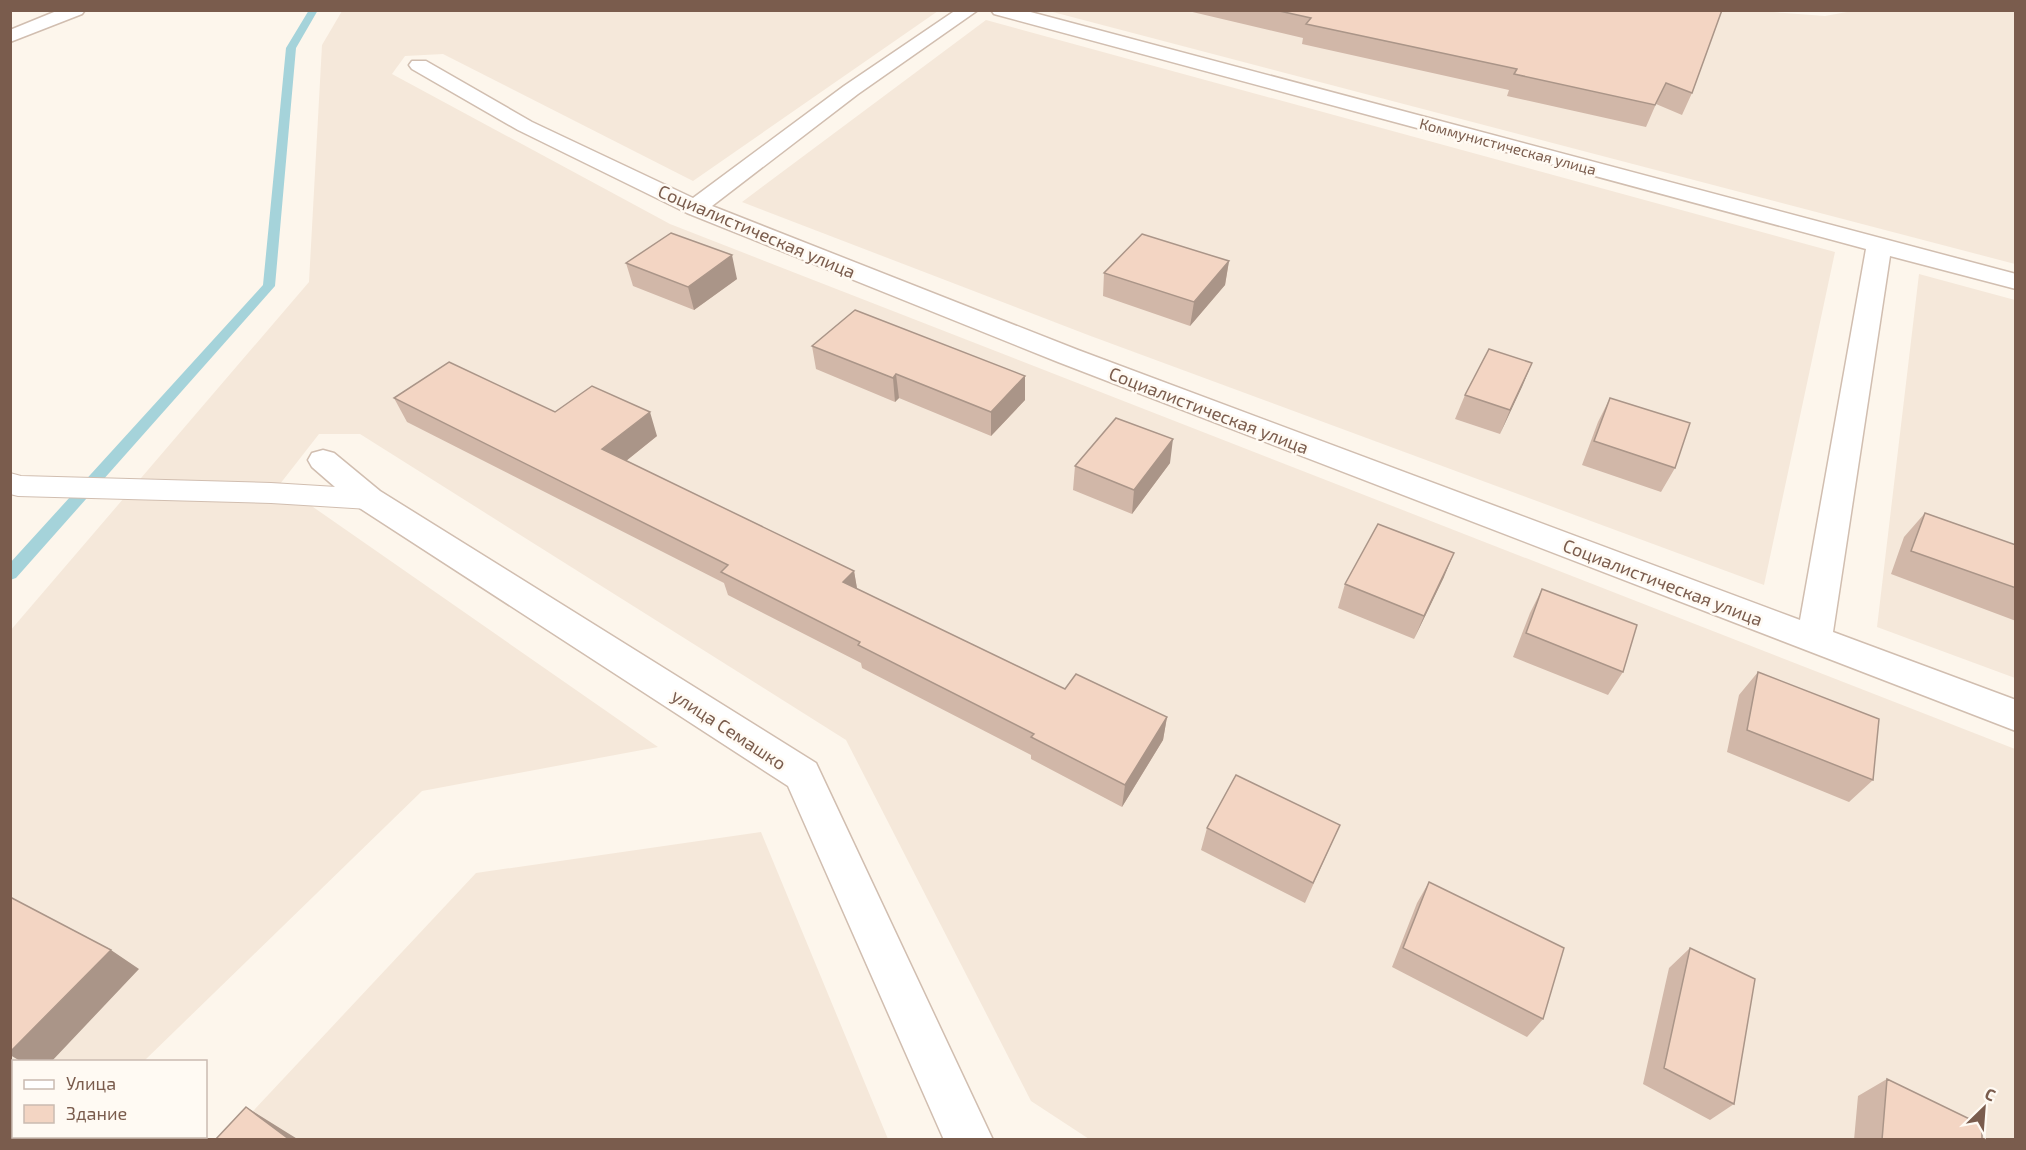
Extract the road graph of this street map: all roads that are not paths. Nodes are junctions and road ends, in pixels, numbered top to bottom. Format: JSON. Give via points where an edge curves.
{"nodes":[{"id":1,"x":76,"y":10,"type":"edge"},
{"id":2,"x":969,"y":10,"type":"edge"},
{"id":3,"x":1000,"y":10,"type":"edge"},
{"id":4,"x":32,"y":29,"type":"junction"},
{"id":5,"x":10,"y":30,"type":"edge"},
{"id":6,"x":10,"y":37,"type":"edge"},
{"id":7,"x":419,"y":65,"type":"dead end"},
{"id":8,"x":695,"y":208,"type":"junction"},
{"id":9,"x":1879,"y":245,"type":"junction"},
{"id":10,"x":2016,"y":282,"type":"edge"},
{"id":11,"x":324,"y":460,"type":"dead end"},
{"id":12,"x":10,"y":483,"type":"edge"},
{"id":13,"x":369,"y":499,"type":"junction"},
{"id":14,"x":1814,"y":640,"type":"junction"},
{"id":15,"x":2016,"y":716,"type":"edge"},
{"id":16,"x":969,"y":1140,"type":"edge"}],
"edges":[{"from":1,"to":4,"type":"street"},
{"from":2,"to":8,"type":"street","via":[[850,90]]},
{"from":3,"to":9,"type":"street","name":"Коммунистическая улица"},
{"from":4,"to":5,"type":"street"},
{"from":4,"to":6,"type":"street"},
{"from":7,"to":8,"type":"street","name":"Социалистическая улица","via":[[525,126]]},
{"from":8,"to":14,"type":"street","name":"Социалистическая улица","via":[[1068,356]]},
{"from":9,"to":10,"type":"street","name":"Коммунистическая улица"},
{"from":9,"to":14,"type":"street"},
{"from":11,"to":13,"type":"street","name":"улица Семашко"},
{"from":12,"to":13,"type":"lane"},
{"from":13,"to":16,"type":"street","name":"улица Семашко","via":[[802,775]]},
{"from":14,"to":15,"type":"street","name":"Социалистическая улица"}]}
